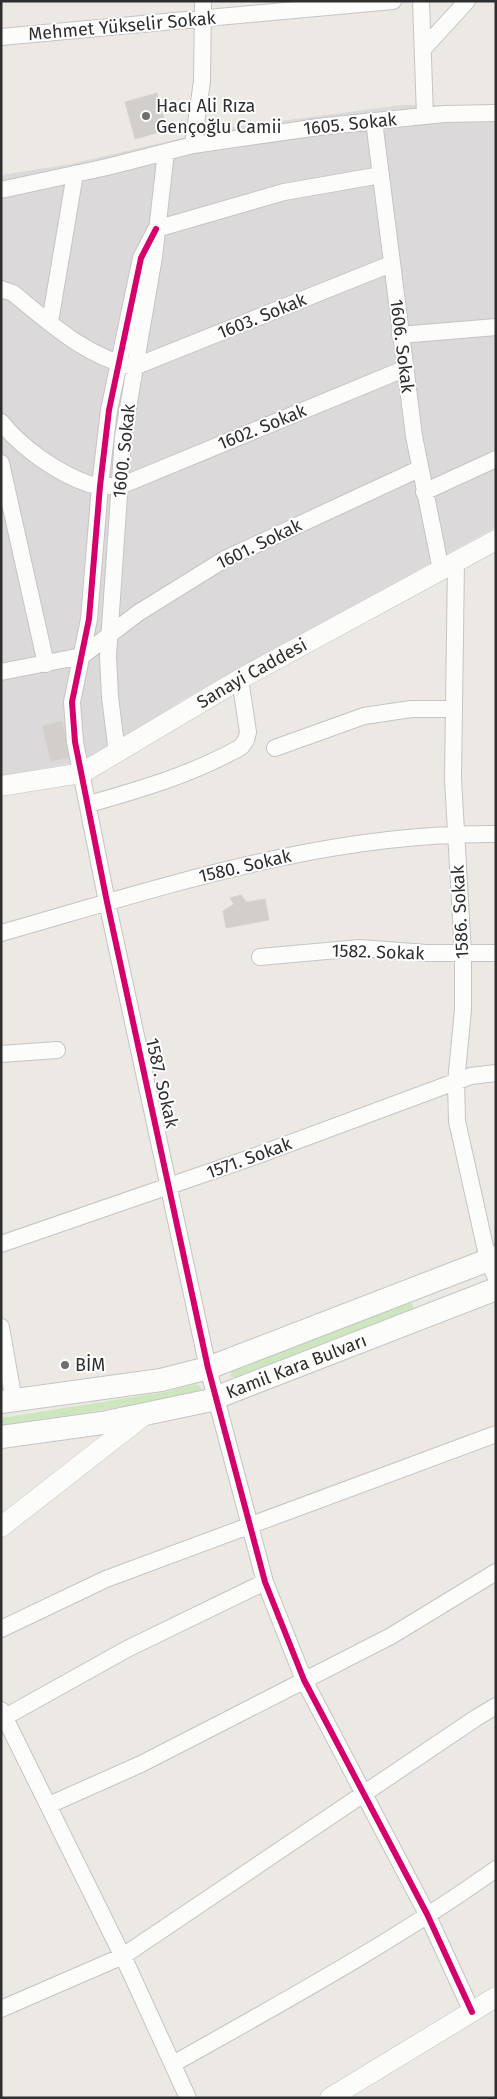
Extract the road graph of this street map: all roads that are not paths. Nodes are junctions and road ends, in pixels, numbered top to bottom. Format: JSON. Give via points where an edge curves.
{"nodes":[{"id":1,"x":203,"y":1,"type":"edge"},
{"id":2,"x":393,"y":1,"type":"edge"},
{"id":3,"x":421,"y":1,"type":"edge"},
{"id":4,"x":468,"y":1,"type":"edge"},
{"id":5,"x":204,"y":18,"type":"junction"},
{"id":6,"x":1,"y":37,"type":"edge"},
{"id":7,"x":423,"y":49,"type":"junction"},
{"id":8,"x":496,"y":114,"type":"edge"},
{"id":9,"x":425,"y":116,"type":"junction"},
{"id":10,"x":374,"y":121,"type":"junction"},
{"id":11,"x":193,"y":145,"type":"junction"},
{"id":12,"x":166,"y":152,"type":"junction"},
{"id":13,"x":75,"y":174,"type":"junction"},
{"id":14,"x":381,"y":175,"type":"junction"},
{"id":15,"x":1,"y":190,"type":"edge"},
{"id":16,"x":156,"y":229,"type":"junction"},
{"id":17,"x":391,"y":264,"type":"junction"},
{"id":18,"x":1,"y":288,"type":"edge"},
{"id":19,"x":50,"y":322,"type":"junction"},
{"id":20,"x":496,"y":327,"type":"edge"},
{"id":21,"x":400,"y":335,"type":"junction"},
{"id":22,"x":117,"y":364,"type":"junction"},
{"id":23,"x":134,"y":367,"type":"junction"},
{"id":24,"x":404,"y":369,"type":"junction"},
{"id":25,"x":1,"y":422,"type":"edge"},
{"id":26,"x":496,"y":459,"type":"edge"},
{"id":27,"x":1,"y":463,"type":"edge"},
{"id":28,"x":419,"y":469,"type":"junction"},
{"id":29,"x":100,"y":486,"type":"junction"},
{"id":30,"x":120,"y":486,"type":"junction"},
{"id":31,"x":424,"y":492,"type":"junction"},
{"id":32,"x":496,"y":540,"type":"edge"},
{"id":33,"x":448,"y":565,"type":"junction"},
{"id":34,"x":108,"y":635,"type":"junction"},
{"id":35,"x":82,"y":656,"type":"junction"},
{"id":36,"x":46,"y":664,"type":"junction"},
{"id":37,"x":1,"y":672,"type":"edge"},
{"id":38,"x":240,"y":680,"type":"junction"},
{"id":39,"x":454,"y":709,"type":"junction"},
{"id":40,"x":275,"y":748,"type":"dead end"},
{"id":41,"x":117,"y":753,"type":"junction"},
{"id":42,"x":82,"y":773,"type":"junction"},
{"id":43,"x":1,"y":786,"type":"edge"},
{"id":44,"x":89,"y":804,"type":"junction"},
{"id":45,"x":455,"y":833,"type":"junction"},
{"id":46,"x":496,"y":834,"type":"edge"},
{"id":47,"x":107,"y":902,"type":"junction"},
{"id":48,"x":1,"y":934,"type":"edge"},
{"id":49,"x":496,"y":953,"type":"edge"},
{"id":50,"x":463,"y":954,"type":"junction"},
{"id":51,"x":260,"y":957,"type":"dead end"},
{"id":52,"x":57,"y":1050,"type":"dead end"},
{"id":53,"x":1,"y":1054,"type":"edge"},
{"id":54,"x":496,"y":1073,"type":"edge"},
{"id":55,"x":456,"y":1082,"type":"junction"},
{"id":56,"x":170,"y":1186,"type":"junction"},
{"id":57,"x":1,"y":1244,"type":"edge"},
{"id":58,"x":493,"y":1265,"type":"edge"},
{"id":59,"x":496,"y":1289,"type":"edge"},
{"id":60,"x":1,"y":1327,"type":"edge"},
{"id":61,"x":208,"y":1368,"type":"junction"},
{"id":62,"x":216,"y":1398,"type":"junction"},
{"id":63,"x":8,"y":1402,"type":"edge"},
{"id":64,"x":143,"y":1416,"type":"junction"},
{"id":65,"x":496,"y":1434,"type":"edge"},
{"id":66,"x":1,"y":1437,"type":"edge"},
{"id":67,"x":250,"y":1526,"type":"junction"},
{"id":68,"x":1,"y":1527,"type":"edge"},
{"id":69,"x":496,"y":1572,"type":"edge"},
{"id":70,"x":264,"y":1582,"type":"junction"},
{"id":71,"x":1,"y":1629,"type":"edge"},
{"id":72,"x":304,"y":1680,"type":"junction"},
{"id":73,"x":496,"y":1706,"type":"edge"},
{"id":74,"x":3,"y":1714,"type":"edge"},
{"id":75,"x":363,"y":1795,"type":"junction"},
{"id":76,"x":49,"y":1805,"type":"junction"},
{"id":77,"x":496,"y":1869,"type":"edge"},
{"id":78,"x":427,"y":1914,"type":"junction"},
{"id":79,"x":123,"y":1956,"type":"junction"},
{"id":80,"x":496,"y":1997,"type":"edge"},
{"id":81,"x":1,"y":2009,"type":"edge"},
{"id":82,"x":472,"y":2012,"type":"junction"},
{"id":83,"x":173,"y":2064,"type":"junction"},
{"id":84,"x":342,"y":2095,"type":"edge"},
{"id":85,"x":188,"y":2098,"type":"edge"}],
"edges":[{"from":1,"to":5,"type":"street"},
{"from":2,"to":5,"type":"street","name":"Mehmet Yükselir Sokak"},
{"from":3,"to":7,"type":"street"},
{"from":4,"to":7,"type":"street"},
{"from":5,"to":6,"type":"street","name":"Mehmet Yükselir Sokak"},
{"from":5,"to":11,"type":"street","via":[[202,80]]},
{"from":7,"to":9,"type":"street"},
{"from":8,"to":9,"type":"street","name":"1605. Sokak"},
{"from":9,"to":10,"type":"street","name":"1605. Sokak"},
{"from":10,"to":11,"type":"street","name":"1605. Sokak"},
{"from":10,"to":14,"type":"street","name":"1606. Sokak"},
{"from":11,"to":12,"type":"street","name":"1605. Sokak"},
{"from":12,"to":13,"type":"street","name":"1605. Sokak"},
{"from":12,"to":16,"type":"street","name":"1600. Sokak"},
{"from":13,"to":15,"type":"street","name":"1605. Sokak"},
{"from":13,"to":19,"type":"street"},
{"from":14,"to":16,"type":"street","via":[[284,192]]},
{"from":14,"to":17,"type":"street","name":"1606. Sokak"},
{"from":16,"to":22,"type":"street","name":"1587. Sokak","via":[[141,258]]},
{"from":16,"to":23,"type":"street","name":"1600. Sokak"},
{"from":17,"to":21,"type":"street","name":"1606. Sokak"},
{"from":17,"to":23,"type":"street","name":"1603. Sokak"},
{"from":18,"to":19,"type":"street","via":[[13,293]]},
{"from":19,"to":22,"type":"street","via":[[87,350]]},
{"from":20,"to":21,"type":"street"},
{"from":21,"to":24,"type":"street","name":"1606. Sokak"},
{"from":22,"to":23,"type":"street"},
{"from":22,"to":29,"type":"street","name":"1587. Sokak"},
{"from":23,"to":30,"type":"street","name":"1600. Sokak","via":[[123,437]]},
{"from":24,"to":28,"type":"street","name":"1606. Sokak"},
{"from":24,"to":30,"type":"street","name":"1602. Sokak"},
{"from":25,"to":29,"type":"street","via":[[36,454],[74,477]]},
{"from":26,"to":31,"type":"street"},
{"from":27,"to":36,"type":"street"},
{"from":28,"to":31,"type":"street","name":"1606. Sokak"},
{"from":28,"to":34,"type":"street","name":"1601. Sokak","via":[[225,559]]},
{"from":29,"to":30,"type":"street"},
{"from":29,"to":35,"type":"street","name":"1587. Sokak","via":[[92,591]]},
{"from":30,"to":34,"type":"street","name":"1600. Sokak"},
{"from":31,"to":33,"type":"street","name":"1606. Sokak"},
{"from":32,"to":33,"type":"street","name":"Sanayi Caddesi"},
{"from":33,"to":38,"type":"street","name":"Sanayi Caddesi"},
{"from":33,"to":39,"type":"street","name":"1586. Sokak"},
{"from":34,"to":35,"type":"street","name":"1601. Sokak"},
{"from":34,"to":41,"type":"street","name":"1600. Sokak","via":[[108,679]]},
{"from":35,"to":36,"type":"street"},
{"from":35,"to":42,"type":"street","name":"1587. Sokak","via":[[71,714]]},
{"from":36,"to":37,"type":"street"},
{"from":38,"to":41,"type":"street","name":"Sanayi Caddesi"},
{"from":38,"to":44,"type":"street","via":[[248,732],[241,747],[154,786]]},
{"from":39,"to":40,"type":"street","via":[[411,709],[364,716]]},
{"from":39,"to":45,"type":"street","name":"1586. Sokak"},
{"from":41,"to":42,"type":"street","name":"Sanayi Caddesi"},
{"from":42,"to":43,"type":"street","name":"Sanayi Caddesi"},
{"from":42,"to":44,"type":"street","name":"1587. Sokak"},
{"from":44,"to":47,"type":"street","name":"1587. Sokak"},
{"from":45,"to":46,"type":"street","name":"1580. Sokak"},
{"from":45,"to":47,"type":"street","name":"1580. Sokak","via":[[421,835],[290,856],[175,882]]},
{"from":45,"to":50,"type":"street","name":"1586. Sokak"},
{"from":47,"to":48,"type":"street","name":"1580. Sokak"},
{"from":47,"to":56,"type":"street","name":"1587. Sokak"},
{"from":49,"to":50,"type":"street","name":"1582. Sokak"},
{"from":50,"to":51,"type":"street","name":"1582. Sokak","via":[[353,948]]},
{"from":50,"to":55,"type":"street","name":"1586. Sokak","via":[[463,1010]]},
{"from":52,"to":53,"type":"street"},
{"from":54,"to":55,"type":"street","name":"1571. Sokak","via":[[470,1076]]},
{"from":55,"to":56,"type":"street","name":"1571. Sokak"},
{"from":55,"to":58,"type":"street","name":"1586. Sokak","via":[[457,1121]]},
{"from":56,"to":57,"type":"street","name":"1571. Sokak"},
{"from":56,"to":61,"type":"street","name":"1587. Sokak"},
{"from":58,"to":61,"type":"main road","name":"Kamil Kara Bulvarı"},
{"from":59,"to":62,"type":"main road","name":"Kamil Kara Bulvarı"},
{"from":60,"to":63,"type":"street"},
{"from":61,"to":62,"type":"street","name":"1587. Sokak"},
{"from":61,"to":63,"type":"main road","name":"Kamil Kara Bulvarı","via":[[161,1380]]},
{"from":62,"to":64,"type":"main road","name":"Kamil Kara Bulvarı"},
{"from":62,"to":67,"type":"street","name":"1587. Sokak"},
{"from":64,"to":66,"type":"main road","name":"Kamil Kara Bulvarı"},
{"from":64,"to":68,"type":"street"},
{"from":65,"to":67,"type":"street"},
{"from":67,"to":70,"type":"street","name":"1587. Sokak"},
{"from":67,"to":71,"type":"street","via":[[106,1579]]},
{"from":69,"to":72,"type":"street","via":[[391,1636]]},
{"from":70,"to":72,"type":"street","name":"1587. Sokak"},
{"from":70,"to":74,"type":"street"},
{"from":72,"to":75,"type":"street","name":"1587. Sokak"},
{"from":72,"to":76,"type":"street","via":[[141,1764]]},
{"from":73,"to":75,"type":"street"},
{"from":74,"to":76,"type":"street"},
{"from":75,"to":78,"type":"street","name":"1587. Sokak"},
{"from":75,"to":79,"type":"street"},
{"from":76,"to":79,"type":"street"},
{"from":77,"to":78,"type":"street"},
{"from":78,"to":82,"type":"street","name":"1587. Sokak"},
{"from":78,"to":83,"type":"street"},
{"from":79,"to":81,"type":"street"},
{"from":79,"to":83,"type":"street"},
{"from":80,"to":82,"type":"street"},
{"from":82,"to":84,"type":"street"},
{"from":83,"to":85,"type":"street"}]}
